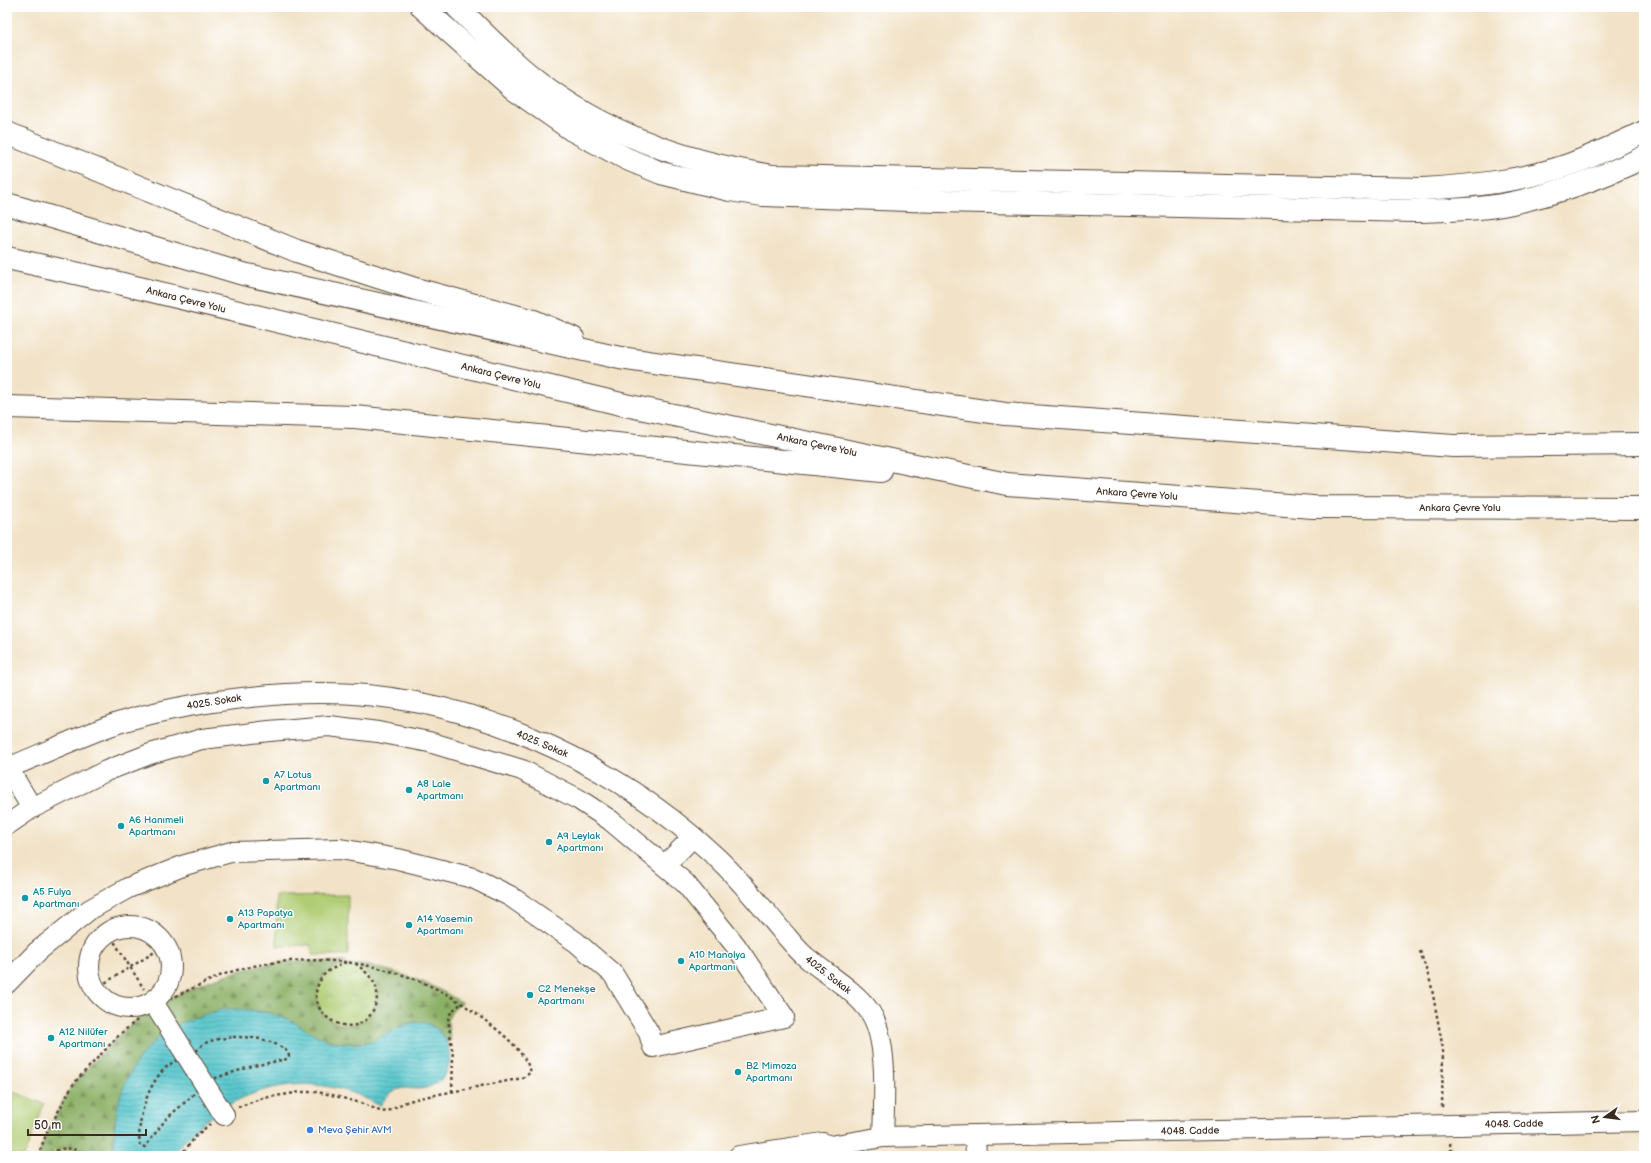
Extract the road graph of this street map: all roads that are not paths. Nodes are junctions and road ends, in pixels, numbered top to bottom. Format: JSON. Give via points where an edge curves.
{"nodes":[{"id":1,"x":422,"y":7,"type":"edge"},
{"id":2,"x":457,"y":7,"type":"edge"},
{"id":3,"x":1644,"y":132,"type":"edge"},
{"id":4,"x":7,"y":133,"type":"edge"},
{"id":5,"x":1644,"y":157,"type":"edge"},
{"id":6,"x":7,"y":204,"type":"edge"},
{"id":7,"x":7,"y":258,"type":"edge"},
{"id":8,"x":620,"y":358,"type":"junction"},
{"id":9,"x":7,"y":407,"type":"edge"},
{"id":10,"x":1644,"y":444,"type":"edge"},
{"id":11,"x":1007,"y":484,"type":"junction"},
{"id":12,"x":1644,"y":508,"type":"edge"},
{"id":13,"x":8,"y":770,"type":"edge"},
{"id":14,"x":32,"y":808,"type":"junction"},
{"id":15,"x":7,"y":824,"type":"edge"},
{"id":16,"x":693,"y":837,"type":"junction"},
{"id":17,"x":664,"y":865,"type":"junction"},
{"id":18,"x":7,"y":983,"type":"edge"},
{"id":19,"x":154,"y":1004,"type":"junction"},
{"id":20,"x":222,"y":1113,"type":"road end"},
{"id":21,"x":1644,"y":1122,"type":"edge"},
{"id":22,"x":975,"y":1136,"type":"junction"},
{"id":23,"x":883,"y":1137,"type":"junction"},
{"id":24,"x":740,"y":1156,"type":"edge"},
{"id":25,"x":976,"y":1156,"type":"edge"}],
"edges":[{"from":1,"to":5,"type":"main road","via":[[528,101],[599,146],[661,173],[730,190],[763,195],[954,202],[1462,210],[1511,203],[1555,192],[1599,177]]},
{"from":2,"to":3,"type":"main road","via":[[514,63],[580,110],[624,133],[669,152],[716,165],[773,176],[1423,190],[1475,186],[1535,175],[1570,164]]},
{"from":4,"to":8,"type":"main road","via":[[297,251],[412,288],[534,321]]},
{"from":6,"to":8,"type":"main road","via":[[243,274]]},
{"from":7,"to":11,"type":"main road","name":"Ankara Çevre Yolu","via":[[624,405]]},
{"from":8,"to":10,"type":"main road","via":[[1005,414],[1453,446]]},
{"from":9,"to":11,"type":"main road","via":[[355,417]]},
{"from":11,"to":12,"type":"main road","name":"Ankara Çevre Yolu","via":[[1312,507]]},
{"from":13,"to":14,"type":"street"},
{"from":13,"to":16,"type":"street","name":"4025. Sokak","via":[[118,723],[201,703],[320,692],[373,696],[428,705],[473,717],[538,740],[617,782]]},
{"from":14,"to":15,"type":"street"},
{"from":14,"to":17,"type":"street","via":[[106,771],[150,754],[202,739],[329,726],[429,742],[522,770],[578,799],[610,820]]},
{"from":16,"to":17,"type":"street"},
{"from":16,"to":23,"type":"street","name":"4025. Sokak","via":[[716,856],[804,956],[851,992],[870,1012],[882,1042]]},
{"from":17,"to":18,"type":"street","via":[[685,883],[736,946],[784,1017],[653,1047],[649,1033],[613,974],[576,942],[510,896],[473,878],[398,859],[340,849],[231,852],[185,865],[128,888],[89,910],[38,951]]},
{"from":19,"to":19,"type":"street","via":[[169,984],[172,972],[172,960],[166,945],[150,930],[139,926],[126,926],[108,932],[95,945],[90,956],[89,969],[95,989],[106,1001],[118,1007],[130,1009]]},
{"from":19,"to":20,"type":"street"},
{"from":21,"to":22,"type":"street","name":"4048. Cadde"},
{"from":22,"to":23,"type":"street","name":"4048. Cadde"},
{"from":22,"to":25,"type":"street"},
{"from":23,"to":24,"type":"street","name":"4048. Cadde"}]}
